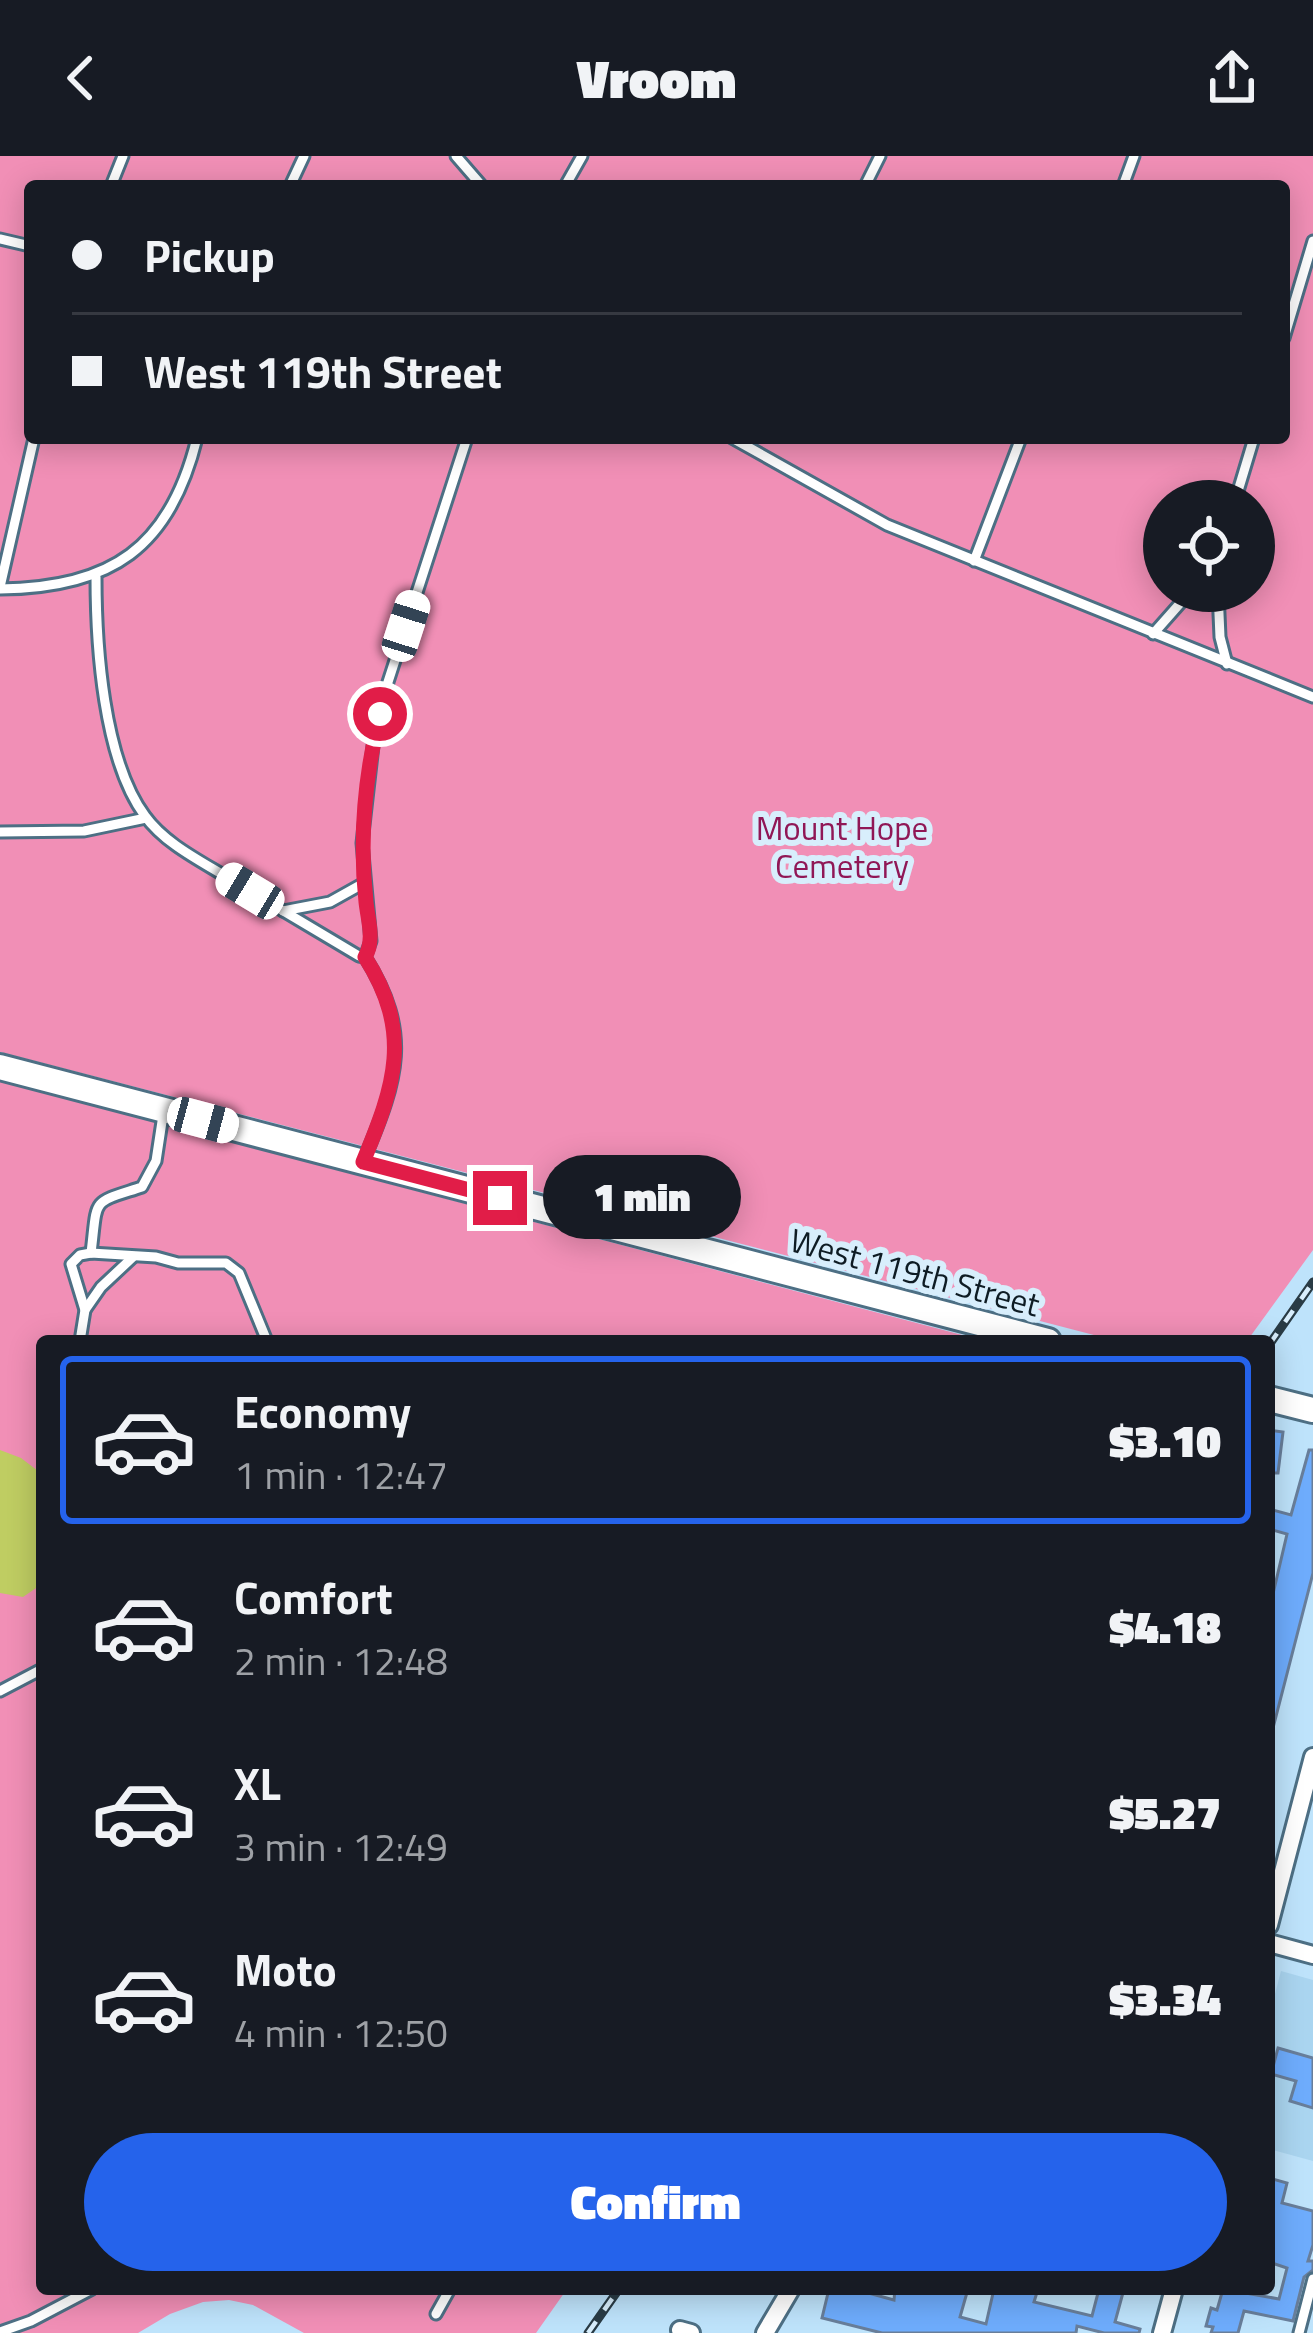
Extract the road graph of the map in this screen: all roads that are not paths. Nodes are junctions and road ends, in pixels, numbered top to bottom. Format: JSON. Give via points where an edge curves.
{"nodes":[{"id":1,"x":456,"y":156,"type":"edge"},
{"id":2,"x":477,"y":180,"type":"edge"},
{"id":3,"x":1313,"y":241,"type":"edge"},
{"id":4,"x":1290,"y":318,"type":"edge"},
{"id":5,"x":33,"y":444,"type":"edge"},
{"id":6,"x":195,"y":444,"type":"edge"},
{"id":7,"x":464,"y":444,"type":"edge"},
{"id":8,"x":743,"y":444,"type":"edge"},
{"id":9,"x":1020,"y":444,"type":"edge"},
{"id":10,"x":1252,"y":444,"type":"edge"},
{"id":11,"x":1241,"y":480,"type":"edge"},
{"id":12,"x":974,"y":561,"type":"junction"},
{"id":13,"x":96,"y":577,"type":"junction"},
{"id":14,"x":0,"y":588,"type":"edge"},
{"id":15,"x":1172,"y":612,"type":"edge"},
{"id":16,"x":1219,"y":612,"type":"edge"},
{"id":17,"x":1153,"y":634,"type":"junction"},
{"id":18,"x":1227,"y":664,"type":"junction"},
{"id":19,"x":1313,"y":697,"type":"edge"},
{"id":20,"x":146,"y":818,"type":"junction"},
{"id":21,"x":0,"y":832,"type":"edge"},
{"id":22,"x":364,"y":883,"type":"junction"},
{"id":23,"x":283,"y":911,"type":"junction"},
{"id":24,"x":365,"y":957,"type":"junction"},
{"id":25,"x":0,"y":1066,"type":"edge"},
{"id":26,"x":164,"y":1109,"type":"junction"},
{"id":27,"x":363,"y":1162,"type":"junction"},
{"id":28,"x":91,"y":1253,"type":"junction"},
{"id":29,"x":135,"y":1256,"type":"junction"},
{"id":30,"x":85,"y":1310,"type":"junction"},
{"id":31,"x":81,"y":1335,"type":"edge"},
{"id":32,"x":265,"y":1335,"type":"edge"},
{"id":33,"x":1025,"y":1335,"type":"edge"},
{"id":34,"x":1275,"y":1401,"type":"edge"},
{"id":35,"x":1313,"y":1411,"type":"edge"},
{"id":36,"x":36,"y":1672,"type":"edge"},
{"id":37,"x":0,"y":1691,"type":"edge"},
{"id":38,"x":1313,"y":1757,"type":"edge"},
{"id":39,"x":1275,"y":1901,"type":"edge"},
{"id":40,"x":1275,"y":1945,"type":"edge"},
{"id":41,"x":1313,"y":1955,"type":"edge"},
{"id":42,"x":1313,"y":2279,"type":"edge"},
{"id":43,"x":81,"y":2295,"type":"edge"},
{"id":44,"x":447,"y":2295,"type":"edge"},
{"id":45,"x":787,"y":2295,"type":"edge"},
{"id":46,"x":1172,"y":2295,"type":"edge"},
{"id":47,"x":436,"y":2314,"type":"dead end"},
{"id":48,"x":0,"y":2332,"type":"edge"},
{"id":49,"x":765,"y":2333,"type":"edge"},
{"id":50,"x":1162,"y":2333,"type":"edge"},
{"id":51,"x":1299,"y":2333,"type":"edge"}],
"edges":[{"from":1,"to":2,"type":"lane"},
{"from":3,"to":4,"type":"lane"},
{"from":5,"to":14,"type":"lane"},
{"from":6,"to":13,"type":"lane","via":[[165,517]]},
{"from":7,"to":22,"type":"lane","via":[[373,746]]},
{"from":8,"to":12,"type":"lane","via":[[867,515]]},
{"from":9,"to":12,"type":"lane"},
{"from":10,"to":11,"type":"lane"},
{"from":12,"to":17,"type":"lane"},
{"from":13,"to":14,"type":"lane"},
{"from":13,"to":20,"type":"lane","via":[[112,731]]},
{"from":15,"to":17,"type":"lane"},
{"from":16,"to":18,"type":"lane"},
{"from":17,"to":18,"type":"lane"},
{"from":18,"to":19,"type":"lane"},
{"from":20,"to":21,"type":"lane","via":[[84,831]]},
{"from":20,"to":23,"type":"lane","via":[[185,852]]},
{"from":22,"to":23,"type":"lane","via":[[330,902]]},
{"from":22,"to":24,"type":"lane","via":[[371,940]]},
{"from":23,"to":24,"type":"lane"},
{"from":24,"to":27,"type":"lane","via":[[397,1034],[395,1076]]},
{"from":25,"to":26,"type":"street","name":"West 119th Street"},
{"from":26,"to":27,"type":"street","name":"West 119th Street"},
{"from":26,"to":28,"type":"lane","via":[[152,1173],[142,1187],[100,1202]]},
{"from":27,"to":33,"type":"street","name":"West 119th Street"},
{"from":28,"to":29,"type":"lane"},
{"from":28,"to":30,"type":"lane","via":[[71,1264]]},
{"from":29,"to":30,"type":"lane"},
{"from":29,"to":32,"type":"lane","via":[[232,1266]]},
{"from":30,"to":31,"type":"lane"},
{"from":34,"to":35,"type":"street"},
{"from":36,"to":37,"type":"lane"},
{"from":38,"to":39,"type":"street"},
{"from":40,"to":41,"type":"street"},
{"from":42,"to":51,"type":"lane"},
{"from":43,"to":48,"type":"lane"},
{"from":44,"to":47,"type":"lane"},
{"from":45,"to":49,"type":"street"},
{"from":46,"to":50,"type":"street"}]}
